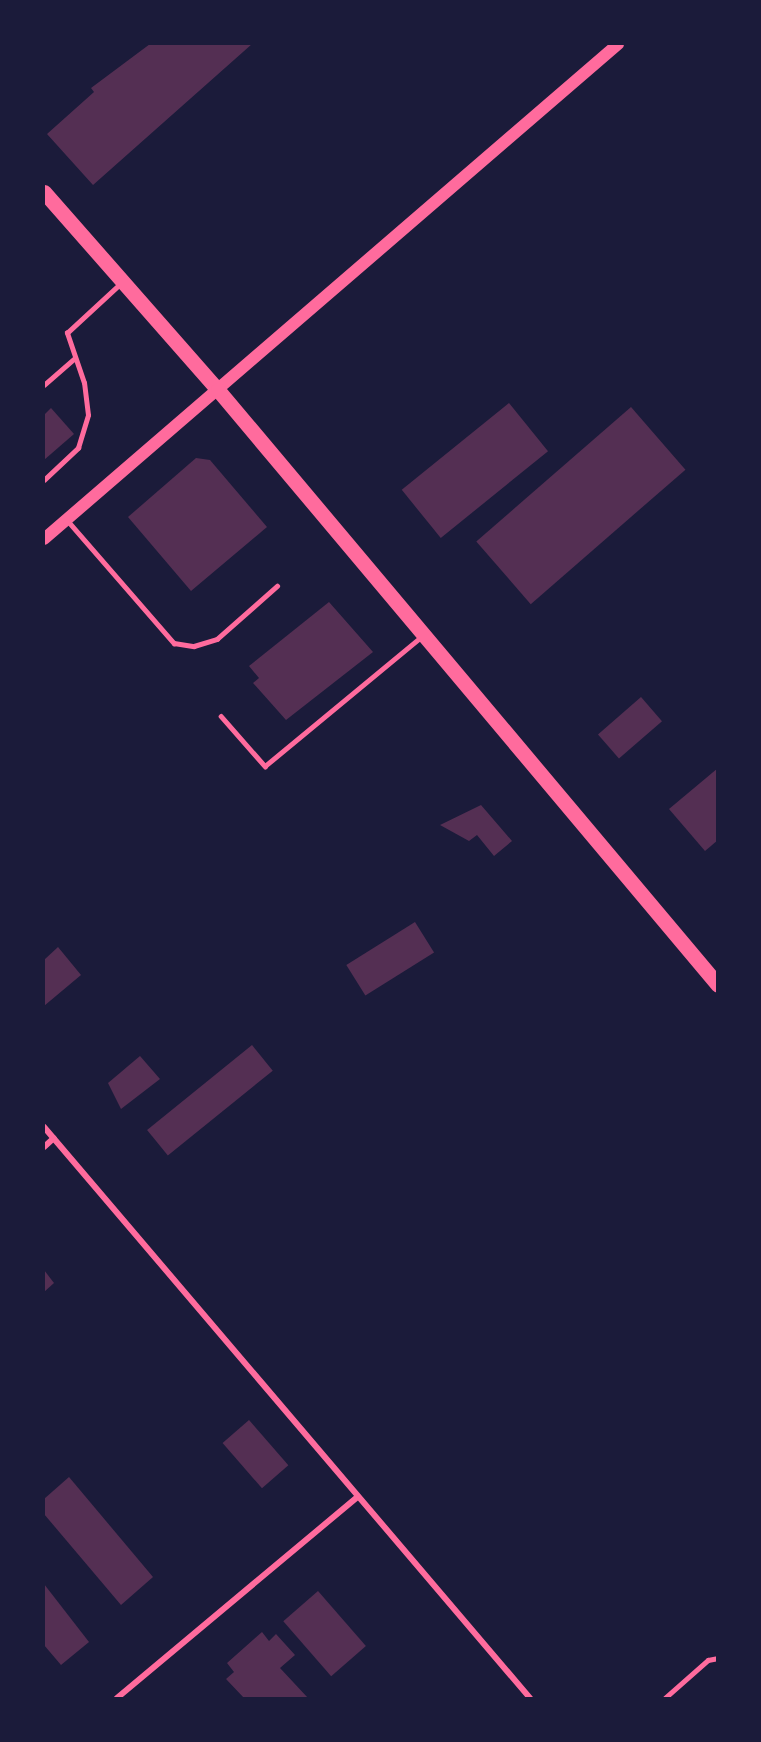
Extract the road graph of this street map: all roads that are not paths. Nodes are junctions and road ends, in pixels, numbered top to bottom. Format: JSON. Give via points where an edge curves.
{"nodes":[{"id":1,"x":618,"y":44,"type":"edge"},
{"id":2,"x":44,"y":192,"type":"edge"},
{"id":3,"x":123,"y":282,"type":"junction"},
{"id":4,"x":75,"y":358,"type":"junction"},
{"id":5,"x":44,"y":386,"type":"edge"},
{"id":6,"x":219,"y":390,"type":"junction"},
{"id":7,"x":44,"y":480,"type":"edge"},
{"id":8,"x":66,"y":519,"type":"junction"},
{"id":9,"x":44,"y":539,"type":"edge"},
{"id":10,"x":277,"y":586,"type":"dead end"},
{"id":11,"x":422,"y":636,"type":"junction"},
{"id":12,"x":221,"y":716,"type":"dead end"},
{"id":13,"x":716,"y":979,"type":"edge"},
{"id":14,"x":44,"y":1127,"type":"edge"},
{"id":15,"x":54,"y":1138,"type":"junction"},
{"id":16,"x":44,"y":1147,"type":"edge"},
{"id":17,"x":357,"y":1498,"type":"junction"},
{"id":18,"x":717,"y":1658,"type":"edge"},
{"id":19,"x":117,"y":1698,"type":"edge"},
{"id":20,"x":530,"y":1698,"type":"edge"},
{"id":21,"x":665,"y":1698,"type":"edge"}],
"edges":[{"from":1,"to":6,"type":"main road"},
{"from":2,"to":3,"type":"main road"},
{"from":3,"to":4,"type":"lane","via":[[71,324],[67,342]]},
{"from":3,"to":6,"type":"main road"},
{"from":4,"to":5,"type":"lane"},
{"from":4,"to":7,"type":"lane","via":[[84,383],[86,429],[78,448]]},
{"from":6,"to":8,"type":"main road"},
{"from":6,"to":11,"type":"main road"},
{"from":8,"to":9,"type":"main road"},
{"from":8,"to":10,"type":"lane","via":[[174,643],[194,646],[217,639]]},
{"from":11,"to":12,"type":"lane","via":[[265,766]]},
{"from":11,"to":13,"type":"main road"},
{"from":14,"to":15,"type":"street"},
{"from":15,"to":16,"type":"street"},
{"from":15,"to":17,"type":"street"},
{"from":17,"to":19,"type":"street"},
{"from":17,"to":20,"type":"street"},
{"from":18,"to":21,"type":"lane","via":[[708,1660]]}]}
